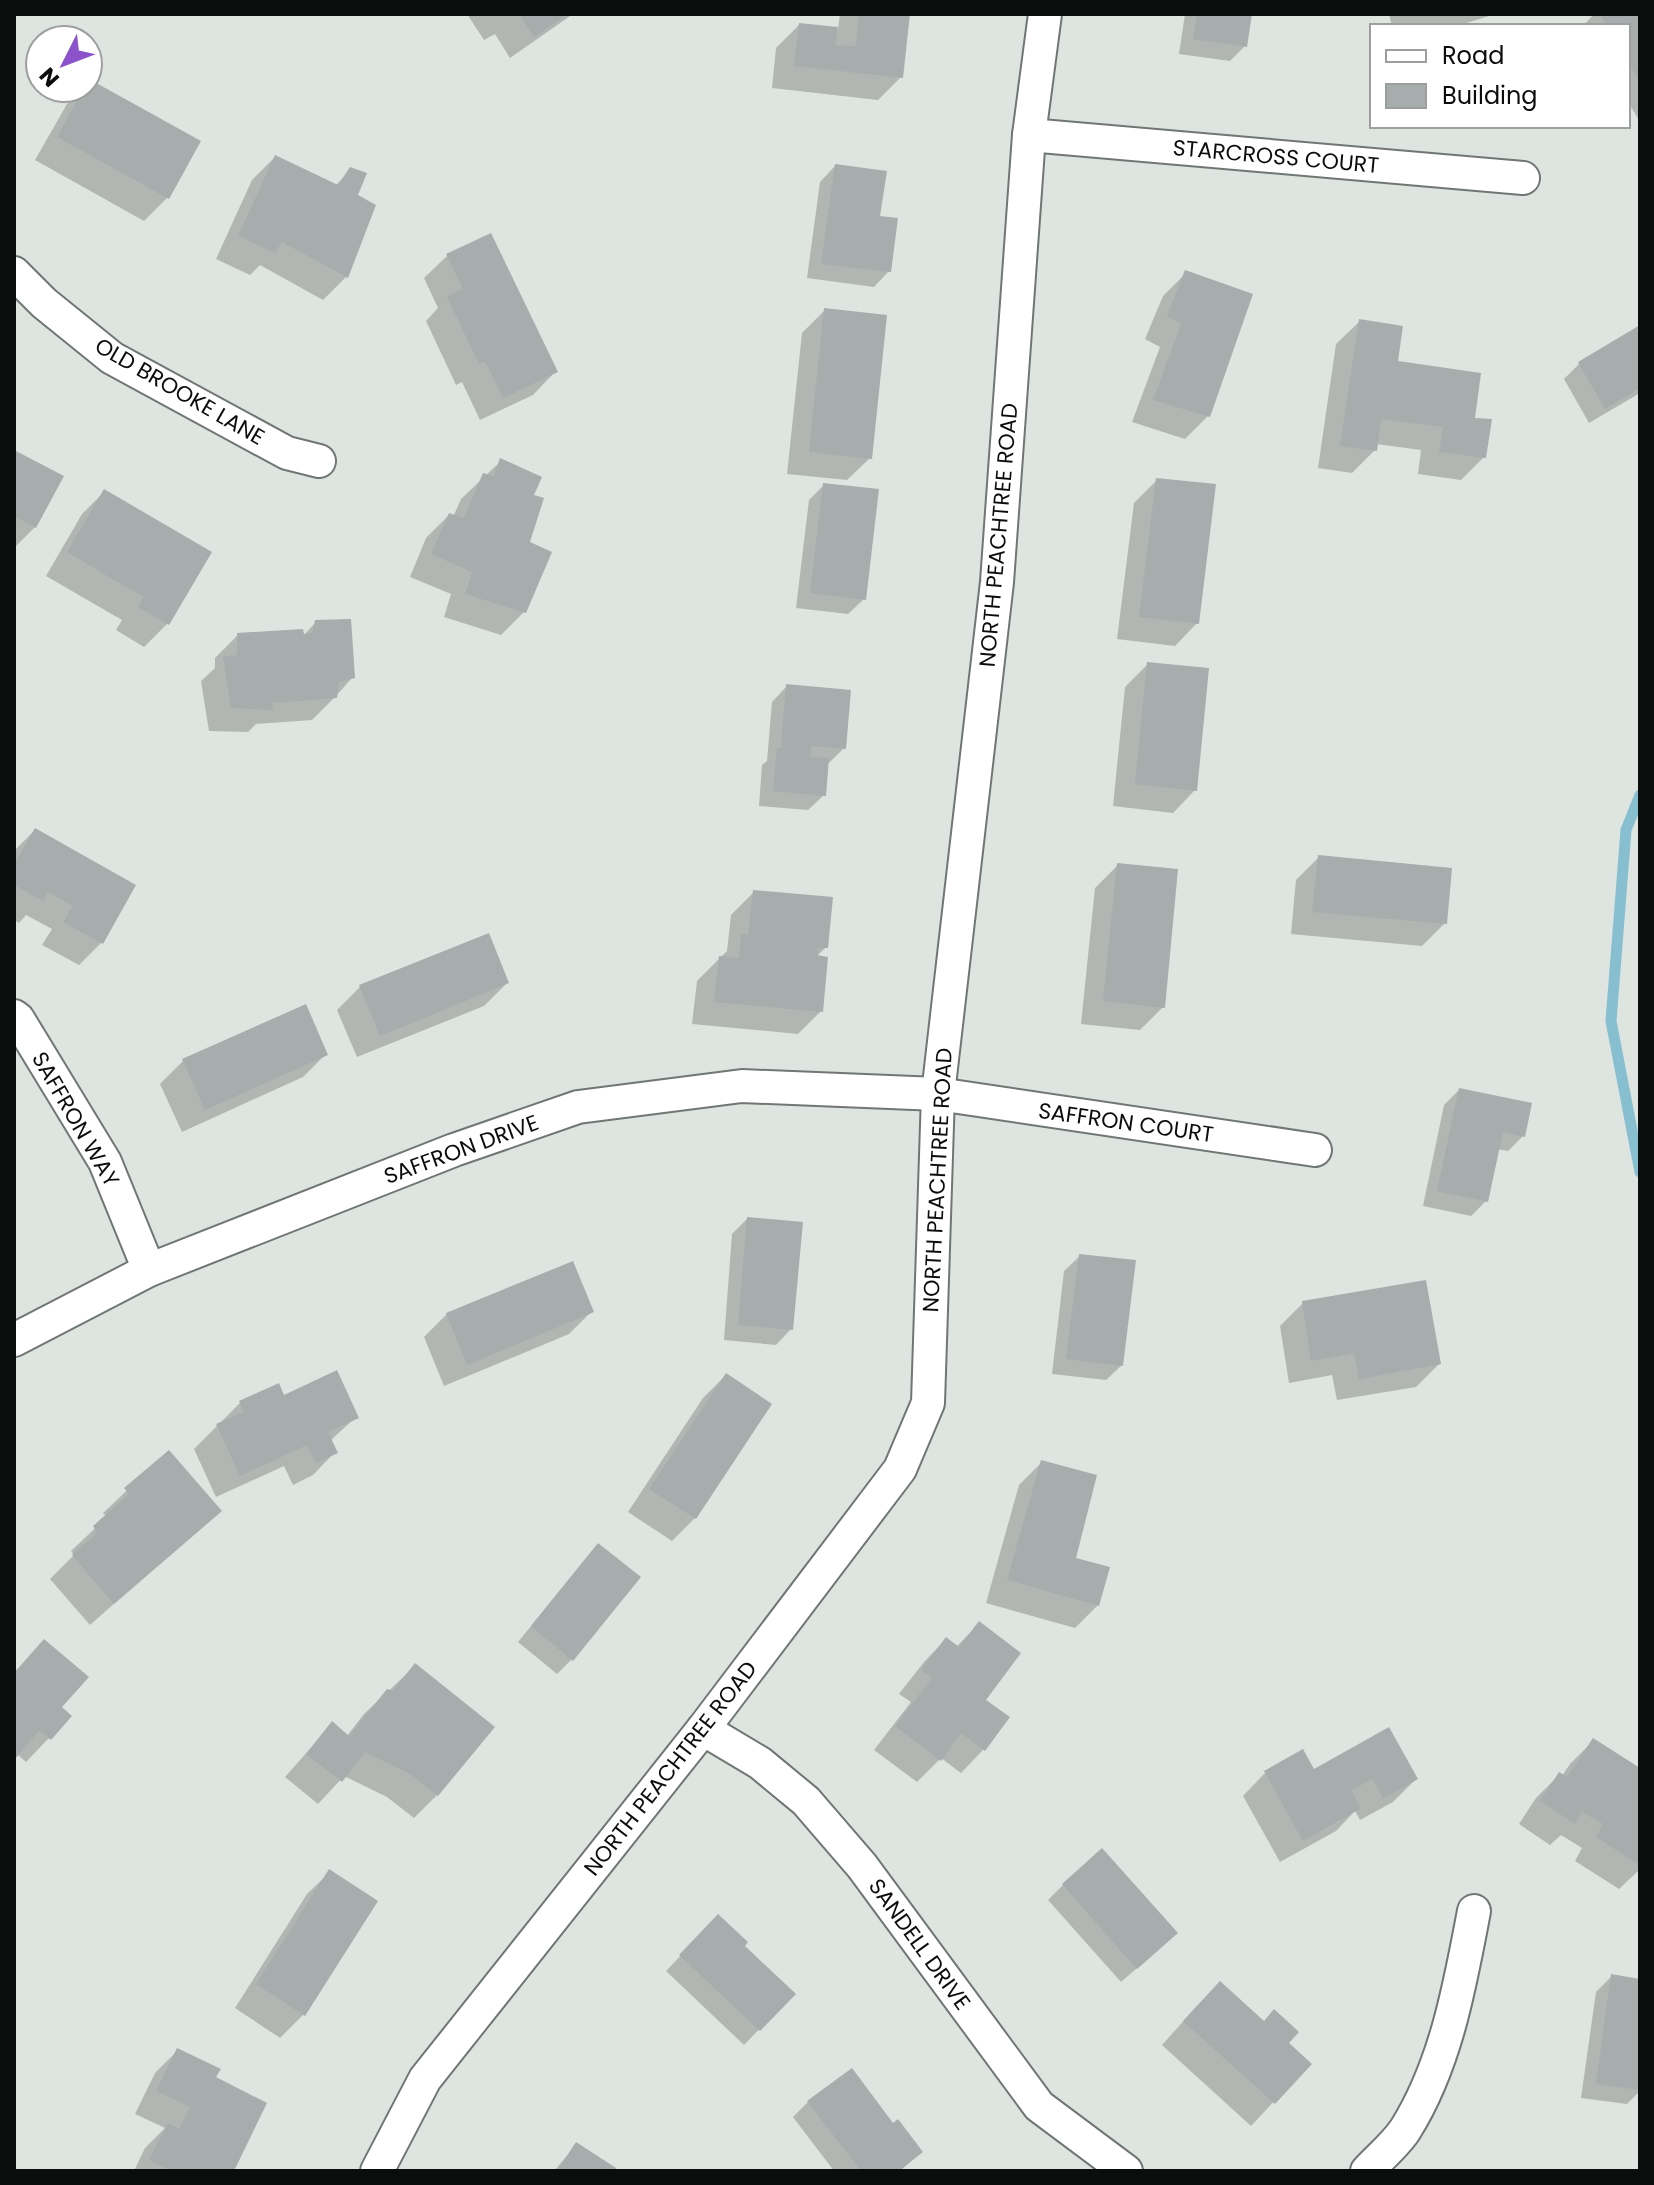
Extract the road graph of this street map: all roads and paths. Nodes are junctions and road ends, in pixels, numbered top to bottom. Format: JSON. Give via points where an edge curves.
{"nodes":[{"id":1,"x":1045,"y":14,"type":"edge"},
{"id":2,"x":1029,"y":135,"type":"junction"},
{"id":3,"x":1523,"y":178,"type":"dead end"},
{"id":4,"x":14,"y":273,"type":"edge"},
{"id":5,"x":319,"y":461,"type":"dead end"},
{"id":6,"x":14,"y":1016,"type":"edge"},
{"id":7,"x":938,"y":1094,"type":"junction"},
{"id":8,"x":1315,"y":1150,"type":"dead end"},
{"id":9,"x":149,"y":1270,"type":"junction"},
{"id":10,"x":14,"y":1340,"type":"edge"},
{"id":11,"x":703,"y":1729,"type":"junction"},
{"id":12,"x":1474,"y":1911,"type":"dead end"},
{"id":13,"x":377,"y":2171,"type":"edge"},
{"id":14,"x":1126,"y":2171,"type":"edge"},
{"id":15,"x":1367,"y":2171,"type":"edge"}],
"edges":[{"from":1,"to":2,"type":"street","name":"NORTH PEACHTREE ROAD"},
{"from":2,"to":3,"type":"street","name":"STARCROSS COURT"},
{"from":2,"to":7,"type":"street","name":"NORTH PEACHTREE ROAD","via":[[997,582]]},
{"from":4,"to":5,"type":"street","name":"OLD BROOKE LANE","via":[[112,358],[287,453]]},
{"from":6,"to":9,"type":"street","name":"SAFFRON WAY","via":[[105,1162]]},
{"from":7,"to":8,"type":"street","name":"SAFFRON COURT"},
{"from":7,"to":9,"type":"street","name":"SAFFRON DRIVE","via":[[742,1086],[578,1107]]},
{"from":7,"to":11,"type":"street","name":"NORTH PEACHTREE ROAD","via":[[928,1403],[900,1469]]},
{"from":9,"to":10,"type":"street","name":"SAFFRON DRIVE"},
{"from":11,"to":13,"type":"street","name":"NORTH PEACHTREE ROAD","via":[[425,2079]]},
{"from":11,"to":14,"type":"street","name":"SANDELL DRIVE","via":[[760,1763],[806,1801],[862,1866],[1039,2106]]},
{"from":12,"to":15,"type":"street","via":[[1435,2070],[1404,2132]]}]}
